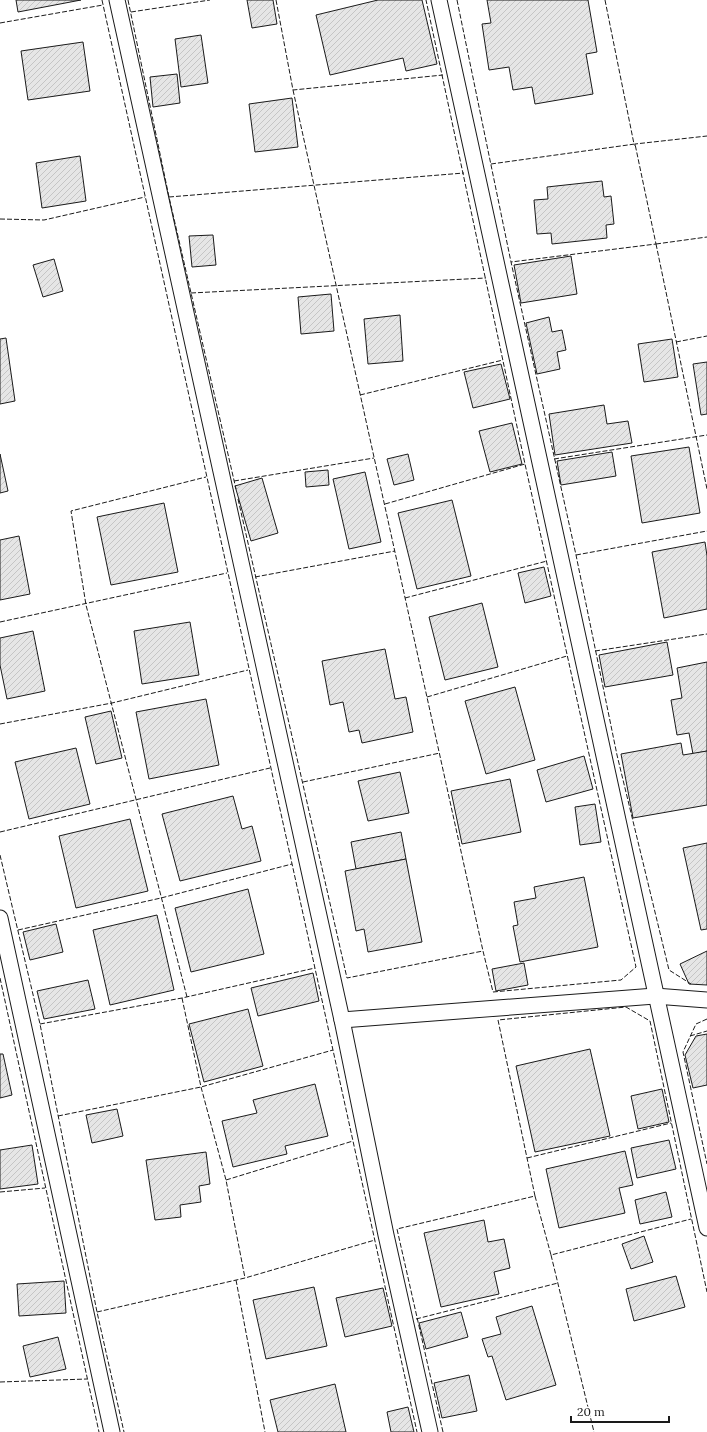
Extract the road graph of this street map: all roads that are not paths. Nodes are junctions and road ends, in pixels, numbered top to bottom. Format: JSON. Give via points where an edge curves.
{"nodes":[{"id":1,"x":117,"y":0,"type":"edge"},
{"id":2,"x":439,"y":0,"type":"edge"},
{"id":3,"x":0,"y":918,"type":"edge"},
{"id":4,"x":655,"y":996,"type":"junction"},
{"id":5,"x":707,"y":1000,"type":"edge"},
{"id":6,"x":342,"y":1020,"type":"junction"},
{"id":7,"x":707,"y":1228,"type":"edge"},
{"id":8,"x":112,"y":1432,"type":"edge"},
{"id":9,"x":430,"y":1432,"type":"edge"}],
"edges":[{"from":1,"to":6,"type":"lane"},
{"from":2,"to":4,"type":"lane"},
{"from":3,"to":8,"type":"lane"},
{"from":4,"to":5,"type":"lane"},
{"from":4,"to":6,"type":"lane"},
{"from":4,"to":7,"type":"lane"},
{"from":6,"to":9,"type":"lane"}]}
